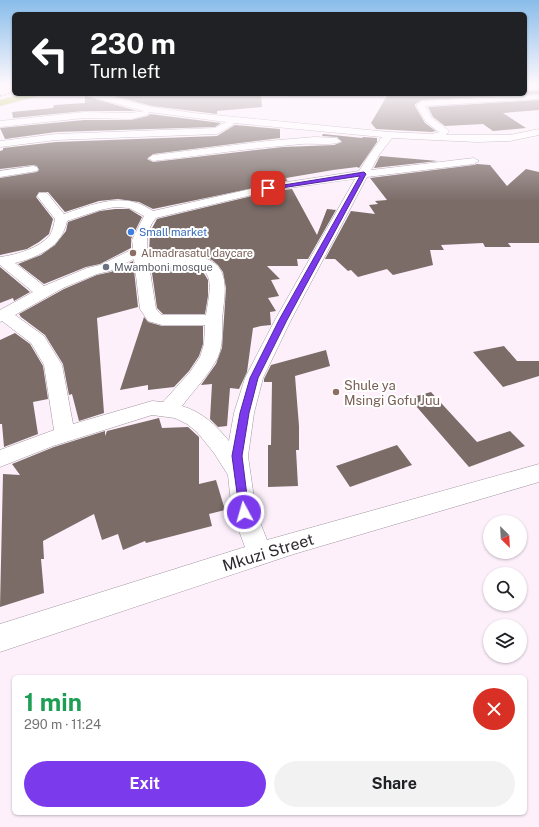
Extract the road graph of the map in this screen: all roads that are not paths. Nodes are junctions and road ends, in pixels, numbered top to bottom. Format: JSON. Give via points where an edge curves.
{"nodes":[{"id":1,"x":229,"y":124,"type":"edge"},
{"id":2,"x":260,"y":124,"type":"edge"},
{"id":3,"x":434,"y":124,"type":"edge"},
{"id":4,"x":539,"y":132,"type":"edge"},
{"id":5,"x":433,"y":137,"type":"junction"},
{"id":6,"x":379,"y":141,"type":"junction"},
{"id":7,"x":344,"y":142,"type":"dead end"},
{"id":8,"x":0,"y":144,"type":"edge"},
{"id":9,"x":153,"y":158,"type":"dead end"},
{"id":10,"x":474,"y":161,"type":"dead end"},
{"id":11,"x":33,"y":169,"type":"dead end"},
{"id":12,"x":0,"y":174,"type":"edge"},
{"id":13,"x":364,"y":174,"type":"junction"},
{"id":14,"x":44,"y":196,"type":"dead end"},
{"id":15,"x":152,"y":215,"type":"junction"},
{"id":16,"x":61,"y":220,"type":"junction"},
{"id":17,"x":141,"y":256,"type":"junction"},
{"id":18,"x":2,"y":261,"type":"edge"},
{"id":19,"x":43,"y":293,"type":"junction"},
{"id":20,"x":2,"y":316,"type":"edge"},
{"id":21,"x":214,"y":320,"type":"junction"},
{"id":22,"x":169,"y":408,"type":"junction"},
{"id":23,"x":65,"y":434,"type":"junction"},
{"id":24,"x":0,"y":459,"type":"edge"},
{"id":25,"x":539,"y":473,"type":"edge"},
{"id":26,"x":240,"y":474,"type":"junction"},
{"id":27,"x":260,"y":554,"type":"junction"},
{"id":28,"x":0,"y":638,"type":"edge"}],
"edges":[{"from":1,"to":8,"type":"street","via":[[217,131],[56,137]]},
{"from":2,"to":6,"type":"street"},
{"from":3,"to":5,"type":"street","via":[[444,131]]},
{"from":4,"to":5,"type":"street","via":[[510,138]]},
{"from":5,"to":6,"type":"street"},
{"from":6,"to":13,"type":"street"},
{"from":7,"to":9,"type":"street","via":[[315,140]]},
{"from":10,"to":13,"type":"street"},
{"from":11,"to":12,"type":"street"},
{"from":13,"to":15,"type":"street","via":[[268,188]]},
{"from":13,"to":26,"type":"street","via":[[283,320],[254,378],[244,413],[237,456]]},
{"from":14,"to":16,"type":"street"},
{"from":15,"to":16,"type":"street","via":[[122,204],[108,205]]},
{"from":15,"to":17,"type":"street","via":[[147,220],[139,240]]},
{"from":16,"to":18,"type":"street","via":[[55,237],[44,247]]},
{"from":17,"to":19,"type":"street","via":[[92,271]]},
{"from":17,"to":21,"type":"street","via":[[148,309],[154,318]]},
{"from":17,"to":21,"type":"street","via":[[191,260],[206,264],[216,279]]},
{"from":18,"to":19,"type":"street"},
{"from":19,"to":20,"type":"street"},
{"from":20,"to":23,"type":"street","via":[[38,340],[53,365]]},
{"from":21,"to":22,"type":"street","via":[[209,357]]},
{"from":22,"to":23,"type":"street","via":[[152,408]]},
{"from":22,"to":26,"type":"street","via":[[204,425]]},
{"from":23,"to":24,"type":"street"},
{"from":25,"to":27,"type":"street","name":"Mkuzi Street"},
{"from":26,"to":27,"type":"street","via":[[244,512]]},
{"from":27,"to":28,"type":"street","name":"Mkuzi Street"}]}
